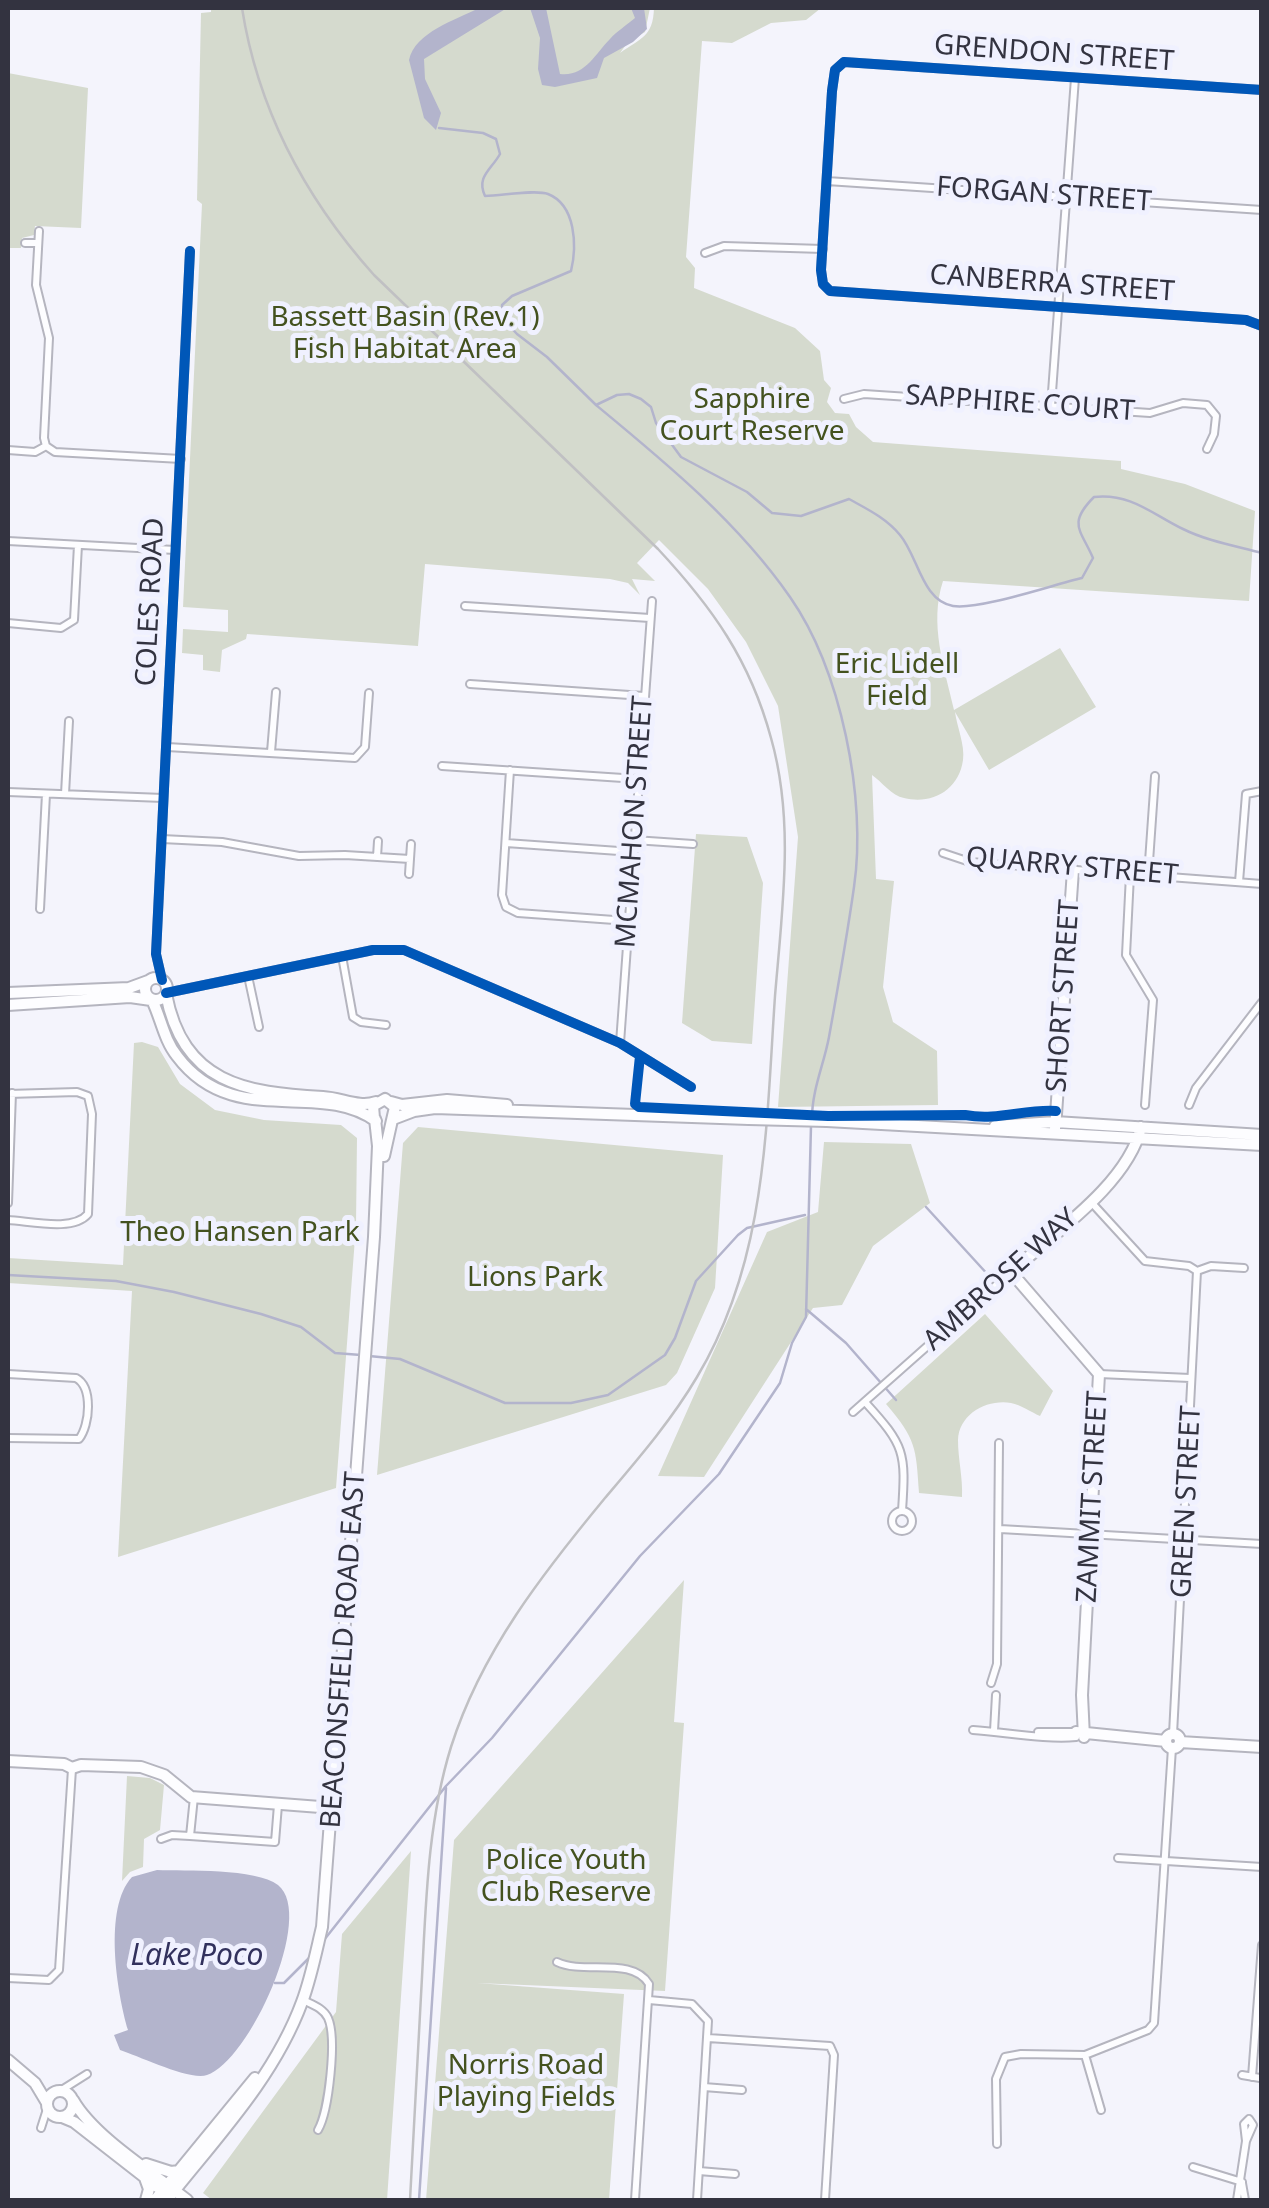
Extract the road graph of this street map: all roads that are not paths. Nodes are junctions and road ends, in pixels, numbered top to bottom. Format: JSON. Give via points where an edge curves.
{"nodes":[{"id":1,"x":1075,"y":78,"type":"junction"},
{"id":2,"x":1262,"y":90,"type":"edge"},
{"id":3,"x":827,"y":181,"type":"junction"},
{"id":4,"x":1066,"y":196,"type":"junction"},
{"id":5,"x":1262,"y":210,"type":"edge"},
{"id":6,"x":39,"y":230,"type":"dead end"},
{"id":7,"x":25,"y":242,"type":"dead end"},
{"id":8,"x":38,"y":244,"type":"junction"},
{"id":9,"x":822,"y":250,"type":"junction"},
{"id":10,"x":190,"y":251,"type":"dead end"},
{"id":11,"x":705,"y":253,"type":"dead end"},
{"id":12,"x":1058,"y":306,"type":"junction"},
{"id":13,"x":1262,"y":326,"type":"edge"},
{"id":14,"x":844,"y":400,"type":"dead end"},
{"id":15,"x":1051,"y":406,"type":"junction"},
{"id":16,"x":46,"y":446,"type":"junction"},
{"id":17,"x":1207,"y":449,"type":"dead end"},
{"id":18,"x":8,"y":450,"type":"edge"},
{"id":19,"x":180,"y":459,"type":"junction"},
{"id":20,"x":8,"y":541,"type":"edge"},
{"id":21,"x":78,"y":545,"type":"junction"},
{"id":22,"x":175,"y":550,"type":"junction"},
{"id":23,"x":652,"y":601,"type":"dead end"},
{"id":24,"x":465,"y":606,"type":"dead end"},
{"id":25,"x":650,"y":618,"type":"junction"},
{"id":26,"x":8,"y":623,"type":"edge"},
{"id":27,"x":470,"y":684,"type":"dead end"},
{"id":28,"x":276,"y":692,"type":"dead end"},
{"id":29,"x":369,"y":692,"type":"dead end"},
{"id":30,"x":644,"y":696,"type":"junction"},
{"id":31,"x":68,"y":721,"type":"dead end"},
{"id":32,"x":167,"y":747,"type":"junction"},
{"id":33,"x":271,"y":752,"type":"junction"},
{"id":34,"x":442,"y":766,"type":"dead end"},
{"id":35,"x":510,"y":770,"type":"junction"},
{"id":36,"x":1156,"y":776,"type":"dead end"},
{"id":37,"x":638,"y":779,"type":"junction"},
{"id":38,"x":1262,"y":791,"type":"edge"},
{"id":39,"x":8,"y":792,"type":"edge"},
{"id":40,"x":46,"y":794,"type":"junction"},
{"id":41,"x":65,"y":794,"type":"junction"},
{"id":42,"x":164,"y":798,"type":"junction"},
{"id":43,"x":162,"y":838,"type":"junction"},
{"id":44,"x":634,"y":840,"type":"junction"},
{"id":45,"x":378,"y":841,"type":"dead end"},
{"id":46,"x":506,"y":843,"type":"junction"},
{"id":47,"x":411,"y":844,"type":"dead end"},
{"id":48,"x":693,"y":844,"type":"dead end"},
{"id":49,"x":633,"y":852,"type":"junction"},
{"id":50,"x":943,"y":853,"type":"dead end"},
{"id":51,"x":377,"y":857,"type":"junction"},
{"id":52,"x":410,"y":859,"type":"junction"},
{"id":53,"x":1073,"y":870,"type":"junction"},
{"id":54,"x":409,"y":874,"type":"dead end"},
{"id":55,"x":1130,"y":874,"type":"junction"},
{"id":56,"x":1148,"y":876,"type":"junction"},
{"id":57,"x":1239,"y":882,"type":"junction"},
{"id":58,"x":1262,"y":884,"type":"edge"},
{"id":59,"x":40,"y":909,"type":"dead end"},
{"id":60,"x":628,"y":921,"type":"junction"},
{"id":61,"x":342,"y":956,"type":"junction"},
{"id":62,"x":248,"y":976,"type":"junction"},
{"id":63,"x":156,"y":980,"type":"junction"},
{"id":64,"x":188,"y":988,"type":"junction"},
{"id":65,"x":8,"y":993,"type":"edge"},
{"id":66,"x":166,"y":994,"type":"junction"},
{"id":67,"x":151,"y":1000,"type":"junction"},
{"id":68,"x":1262,"y":1002,"type":"edge"},
{"id":69,"x":8,"y":1004,"type":"edge"},
{"id":70,"x":386,"y":1025,"type":"dead end"},
{"id":71,"x":259,"y":1027,"type":"dead end"},
{"id":72,"x":620,"y":1043,"type":"junction"},
{"id":73,"x":690,"y":1088,"type":"dead end"},
{"id":74,"x":10,"y":1093,"type":"edge"},
{"id":75,"x":331,"y":1098,"type":"junction"},
{"id":76,"x":447,"y":1100,"type":"junction"},
{"id":77,"x":376,"y":1102,"type":"junction"},
{"id":78,"x":391,"y":1102,"type":"junction"},
{"id":79,"x":1145,"y":1105,"type":"dead end"},
{"id":80,"x":1189,"y":1105,"type":"dead end"},
{"id":81,"x":578,"y":1112,"type":"junction"},
{"id":82,"x":374,"y":1118,"type":"junction"},
{"id":83,"x":392,"y":1120,"type":"junction"},
{"id":84,"x":1056,"y":1122,"type":"junction"},
{"id":85,"x":970,"y":1128,"type":"junction"},
{"id":86,"x":1141,"y":1134,"type":"junction"},
{"id":87,"x":1262,"y":1135,"type":"edge"},
{"id":88,"x":1054,"y":1136,"type":"junction"},
{"id":89,"x":1116,"y":1138,"type":"junction"},
{"id":90,"x":1262,"y":1146,"type":"edge"},
{"id":91,"x":1114,"y":1176,"type":"junction"},
{"id":92,"x":1093,"y":1199,"type":"junction"},
{"id":93,"x":8,"y":1203,"type":"edge"},
{"id":94,"x":8,"y":1220,"type":"edge"},
{"id":95,"x":374,"y":1236,"type":"junction"},
{"id":96,"x":1244,"y":1268,"type":"dead end"},
{"id":97,"x":1197,"y":1271,"type":"junction"},
{"id":98,"x":1011,"y":1272,"type":"junction"},
{"id":99,"x":8,"y":1374,"type":"edge"},
{"id":100,"x":1099,"y":1374,"type":"junction"},
{"id":101,"x":1190,"y":1378,"type":"junction"},
{"id":102,"x":865,"y":1402,"type":"junction"},
{"id":103,"x":854,"y":1412,"type":"dead end"},
{"id":104,"x":8,"y":1438,"type":"edge"},
{"id":105,"x":999,"y":1443,"type":"dead end"},
{"id":106,"x":902,"y":1511,"type":"dead end"},
{"id":107,"x":1000,"y":1529,"type":"junction"},
{"id":108,"x":1092,"y":1532,"type":"junction"},
{"id":109,"x":1185,"y":1538,"type":"junction"},
{"id":110,"x":1262,"y":1544,"type":"edge"},
{"id":111,"x":991,"y":1683,"type":"dead end"},
{"id":112,"x":996,"y":1695,"type":"dead end"},
{"id":113,"x":973,"y":1730,"type":"dead end"},
{"id":114,"x":994,"y":1731,"type":"junction"},
{"id":115,"x":1080,"y":1734,"type":"junction"},
{"id":116,"x":1173,"y":1741,"type":"junction"},
{"id":117,"x":1262,"y":1746,"type":"edge"},
{"id":118,"x":8,"y":1761,"type":"edge"},
{"id":119,"x":72,"y":1768,"type":"junction"},
{"id":120,"x":194,"y":1798,"type":"junction"},
{"id":121,"x":278,"y":1804,"type":"junction"},
{"id":122,"x":333,"y":1808,"type":"junction"},
{"id":123,"x":190,"y":1836,"type":"junction"},
{"id":124,"x":162,"y":1839,"type":"dead end"},
{"id":125,"x":1118,"y":1858,"type":"dead end"},
{"id":126,"x":1166,"y":1861,"type":"junction"},
{"id":127,"x":1262,"y":1866,"type":"edge"},
{"id":128,"x":1262,"y":1945,"type":"edge"},
{"id":129,"x":557,"y":1962,"type":"dead end"},
{"id":130,"x":8,"y":1978,"type":"edge"},
{"id":131,"x":303,"y":2000,"type":"junction"},
{"id":132,"x":649,"y":2000,"type":"junction"},
{"id":133,"x":708,"y":2038,"type":"junction"},
{"id":134,"x":275,"y":2054,"type":"junction"},
{"id":135,"x":1084,"y":2056,"type":"junction"},
{"id":136,"x":8,"y":2060,"type":"edge"},
{"id":137,"x":1242,"y":2075,"type":"dead end"},
{"id":138,"x":1256,"y":2077,"type":"edge"},
{"id":139,"x":35,"y":2084,"type":"junction"},
{"id":140,"x":704,"y":2087,"type":"junction"},
{"id":141,"x":742,"y":2090,"type":"dead end"},
{"id":142,"x":59,"y":2091,"type":"junction"},
{"id":143,"x":73,"y":2100,"type":"junction"},
{"id":144,"x":47,"y":2105,"type":"junction"},
{"id":145,"x":1101,"y":2110,"type":"dead end"},
{"id":146,"x":60,"y":2117,"type":"junction"},
{"id":147,"x":318,"y":2130,"type":"dead end"},
{"id":148,"x":1246,"y":2141,"type":"dead end"},
{"id":149,"x":997,"y":2144,"type":"dead end"},
{"id":150,"x":213,"y":2145,"type":"junction"},
{"id":151,"x":136,"y":2160,"type":"junction"},
{"id":152,"x":1193,"y":2167,"type":"dead end"},
{"id":153,"x":179,"y":2171,"type":"junction"},
{"id":154,"x":699,"y":2172,"type":"junction"},
{"id":155,"x":736,"y":2174,"type":"dead end"},
{"id":156,"x":144,"y":2178,"type":"junction"},
{"id":157,"x":1242,"y":2182,"type":"junction"},
{"id":158,"x":168,"y":2195,"type":"edge"},
{"id":159,"x":146,"y":2200,"type":"edge"},
{"id":160,"x":189,"y":2200,"type":"edge"},
{"id":161,"x":635,"y":2200,"type":"edge"},
{"id":162,"x":697,"y":2200,"type":"edge"},
{"id":163,"x":825,"y":2200,"type":"edge"},
{"id":164,"x":1237,"y":2200,"type":"edge"},
{"id":165,"x":1245,"y":2200,"type":"edge"}],
"edges":[{"from":1,"to":2,"type":"street","name":"GRENDON STREET"},
{"from":1,"to":3,"type":"street","name":"GRENDON STREET","via":[[844,62],[833,79]]},
{"from":1,"to":4,"type":"street"},
{"from":3,"to":4,"type":"street","name":"FORGAN STREET"},
{"from":3,"to":9,"type":"street"},
{"from":4,"to":5,"type":"street","name":"FORGAN STREET"},
{"from":4,"to":12,"type":"street"},
{"from":6,"to":8,"type":"street"},
{"from":7,"to":8,"type":"street"},
{"from":8,"to":16,"type":"street","via":[[36,285],[50,338]]},
{"from":9,"to":11,"type":"street","via":[[724,246]]},
{"from":9,"to":12,"type":"street","name":"CANBERRA STREET","via":[[823,284],[830,291]]},
{"from":10,"to":19,"type":"street","name":"COLES ROAD"},
{"from":12,"to":13,"type":"street","name":"CANBERRA STREET"},
{"from":12,"to":15,"type":"street"},
{"from":14,"to":15,"type":"street","name":"SAPPHIRE COURT","via":[[864,394]]},
{"from":15,"to":17,"type":"street","name":"SAPPHIRE COURT","via":[[1150,413],[1207,405],[1216,416]]},
{"from":16,"to":18,"type":"street"},
{"from":16,"to":19,"type":"street","via":[[55,452]]},
{"from":19,"to":22,"type":"street","name":"COLES ROAD"},
{"from":20,"to":21,"type":"street"},
{"from":21,"to":22,"type":"street"},
{"from":21,"to":26,"type":"street","via":[[74,620],[61,628]]},
{"from":22,"to":32,"type":"street","name":"COLES ROAD"},
{"from":23,"to":25,"type":"street","name":"MCMAHON STREET"},
{"from":24,"to":25,"type":"street"},
{"from":25,"to":30,"type":"street","name":"MCMAHON STREET"},
{"from":27,"to":30,"type":"street"},
{"from":28,"to":33,"type":"street"},
{"from":29,"to":33,"type":"street","via":[[360,755]]},
{"from":30,"to":37,"type":"street","name":"MCMAHON STREET"},
{"from":31,"to":41,"type":"street"},
{"from":32,"to":33,"type":"street"},
{"from":32,"to":42,"type":"street","name":"COLES ROAD"},
{"from":34,"to":35,"type":"street"},
{"from":35,"to":37,"type":"street"},
{"from":35,"to":46,"type":"street"},
{"from":36,"to":56,"type":"street"},
{"from":37,"to":44,"type":"street","name":"MCMAHON STREET"},
{"from":38,"to":57,"type":"street","via":[[1246,794]]},
{"from":39,"to":40,"type":"street"},
{"from":40,"to":41,"type":"street"},
{"from":40,"to":59,"type":"street"},
{"from":41,"to":42,"type":"street"},
{"from":42,"to":43,"type":"street","name":"COLES ROAD"},
{"from":43,"to":51,"type":"street","via":[[299,856]]},
{"from":43,"to":63,"type":"street","name":"COLES ROAD"},
{"from":44,"to":48,"type":"street"},
{"from":44,"to":49,"type":"street","name":"MCMAHON STREET"},
{"from":45,"to":51,"type":"street"},
{"from":46,"to":49,"type":"street"},
{"from":46,"to":60,"type":"street","via":[[502,898],[510,911]]},
{"from":47,"to":52,"type":"street"},
{"from":49,"to":60,"type":"street","name":"MCMAHON STREET"},
{"from":50,"to":53,"type":"street","name":"QUARRY STREET","via":[[970,862]]},
{"from":51,"to":52,"type":"street"},
{"from":52,"to":54,"type":"street"},
{"from":53,"to":55,"type":"street","name":"QUARRY STREET"},
{"from":53,"to":84,"type":"street","name":"SHORT STREET"},
{"from":55,"to":56,"type":"street","name":"QUARRY STREET"},
{"from":55,"to":79,"type":"street","via":[[1126,955],[1153,1003]]},
{"from":56,"to":57,"type":"street","name":"QUARRY STREET"},
{"from":57,"to":58,"type":"street","name":"QUARRY STREET"},
{"from":60,"to":72,"type":"street","name":"MCMAHON STREET"},
{"from":61,"to":62,"type":"street"},
{"from":61,"to":70,"type":"street","via":[[351,1021]]},
{"from":61,"to":72,"type":"street","via":[[387,948],[413,953]]},
{"from":62,"to":64,"type":"street"},
{"from":62,"to":71,"type":"street"},
{"from":63,"to":64,"type":"street"},
{"from":63,"to":65,"type":"street","via":[[127,988]]},
{"from":63,"to":66,"type":"street"},
{"from":63,"to":67,"type":"street","via":[[144,990]]},
{"from":64,"to":66,"type":"street"},
{"from":66,"to":67,"type":"street"},
{"from":66,"to":75,"type":"street","via":[[187,1048],[216,1076],[256,1092]]},
{"from":67,"to":69,"type":"street"},
{"from":67,"to":82,"type":"street","via":[[177,1057],[223,1091],[257,1101],[339,1106]]},
{"from":68,"to":80,"type":"street"},
{"from":72,"to":73,"type":"street"},
{"from":74,"to":93,"type":"street"},
{"from":74,"to":94,"type":"street","via":[[88,1096],[92,1130],[83,1220]]},
{"from":75,"to":76,"type":"street"},
{"from":75,"to":77,"type":"street"},
{"from":76,"to":78,"type":"street"},
{"from":76,"to":81,"type":"street"},
{"from":77,"to":78,"type":"street"},
{"from":77,"to":82,"type":"street"},
{"from":78,"to":83,"type":"street"},
{"from":81,"to":83,"type":"street","via":[[435,1108]]},
{"from":81,"to":85,"type":"street","bridge":true},
{"from":82,"to":83,"type":"street"},
{"from":82,"to":95,"type":"street","name":"BEACONSFIELD ROAD EAST"},
{"from":83,"to":95,"type":"street","name":"BEACONSFIELD ROAD EAST"},
{"from":84,"to":85,"type":"street"},
{"from":84,"to":86,"type":"street"},
{"from":84,"to":88,"type":"street","name":"SHORT STREET"},
{"from":85,"to":88,"type":"street"},
{"from":86,"to":87,"type":"street"},
{"from":86,"to":89,"type":"street"},
{"from":86,"to":90,"type":"street"},
{"from":86,"to":91,"type":"street","name":"AMBROSE WAY"},
{"from":86,"to":92,"type":"street","via":[[1139,1155],[1128,1170]]},
{"from":88,"to":89,"type":"street"},
{"from":89,"to":91,"type":"street","via":[[1127,1152]]},
{"from":91,"to":92,"type":"street","name":"AMBROSE WAY"},
{"from":92,"to":97,"type":"street","via":[[1145,1262]]},
{"from":92,"to":98,"type":"street","name":"AMBROSE WAY"},
{"from":95,"to":122,"type":"street","name":"BEACONSFIELD ROAD EAST"},
{"from":96,"to":97,"type":"street"},
{"from":97,"to":101,"type":"street","name":"GREEN STREET"},
{"from":98,"to":100,"type":"street","name":"ZAMMIT STREET"},
{"from":98,"to":102,"type":"street","name":"AMBROSE WAY"},
{"from":99,"to":104,"type":"street","via":[[76,1378],[87,1390],[86,1428],[79,1440]]},
{"from":100,"to":101,"type":"street"},
{"from":100,"to":108,"type":"street","name":"ZAMMIT STREET"},
{"from":101,"to":109,"type":"street","name":"GREEN STREET"},
{"from":102,"to":103,"type":"street","name":"AMBROSE WAY"},
{"from":102,"to":106,"type":"street","via":[[901,1449]]},
{"from":105,"to":107,"type":"street"},
{"from":107,"to":108,"type":"street"},
{"from":107,"to":111,"type":"street"},
{"from":108,"to":109,"type":"street"},
{"from":108,"to":115,"type":"street","name":"ZAMMIT STREET"},
{"from":109,"to":110,"type":"street"},
{"from":109,"to":116,"type":"street","name":"GREEN STREET"},
{"from":112,"to":114,"type":"street"},
{"from":113,"to":114,"type":"street"},
{"from":114,"to":115,"type":"street"},
{"from":115,"to":116,"type":"street"},
{"from":116,"to":117,"type":"street"},
{"from":116,"to":126,"type":"street","name":"GREEN STREET"},
{"from":118,"to":119,"type":"street"},
{"from":119,"to":120,"type":"street","via":[[154,1770]]},
{"from":119,"to":130,"type":"street","via":[[59,1970],[49,1980]]},
{"from":120,"to":121,"type":"street"},
{"from":120,"to":123,"type":"street"},
{"from":121,"to":122,"type":"street"},
{"from":121,"to":123,"type":"street","via":[[275,1842]]},
{"from":122,"to":131,"type":"street","name":"BEACONSFIELD ROAD EAST","via":[[322,1927]]},
{"from":123,"to":124,"type":"street"},
{"from":125,"to":126,"type":"street"},
{"from":126,"to":127,"type":"street"},
{"from":126,"to":135,"type":"street","name":"GREEN STREET","via":[[1154,2023]]},
{"from":128,"to":138,"type":"street"},
{"from":129,"to":132,"type":"street","via":[[633,1970],[646,1978]]},
{"from":131,"to":134,"type":"street","name":"BEACONSFIELD ROAD EAST"},
{"from":131,"to":147,"type":"street","via":[[321,2008],[330,2025],[328,2104]]},
{"from":132,"to":133,"type":"street","via":[[696,2006],[707,2019]]},
{"from":132,"to":161,"type":"street"},
{"from":133,"to":140,"type":"street"},
{"from":133,"to":163,"type":"street","via":[[830,2046]]},
{"from":134,"to":150,"type":"street","name":"BEACONSFIELD ROAD EAST"},
{"from":134,"to":153,"type":"street","name":"BEACONSFIELD ROAD EAST"},
{"from":135,"to":145,"type":"street"},
{"from":135,"to":149,"type":"street","via":[[1006,2057],[997,2071]]},
{"from":136,"to":139,"type":"street"},
{"from":137,"to":138,"type":"street"},
{"from":139,"to":142,"type":"street"},
{"from":139,"to":144,"type":"street"},
{"from":140,"to":141,"type":"street"},
{"from":140,"to":154,"type":"street"},
{"from":142,"to":143,"type":"street"},
{"from":142,"to":143,"type":"street","via":[[85,2076]]},
{"from":142,"to":144,"type":"street"},
{"from":143,"to":146,"type":"street"},
{"from":143,"to":151,"type":"street"},
{"from":144,"to":146,"type":"street"},
{"from":144,"to":146,"type":"street","via":[[41,2128]]},
{"from":146,"to":156,"type":"street"},
{"from":148,"to":157,"type":"street"},
{"from":150,"to":158,"type":"street","name":"BEACONSFIELD ROAD EAST"},
{"from":150,"to":160,"type":"street","via":[[192,2175]]},
{"from":151,"to":153,"type":"street"},
{"from":151,"to":158,"type":"street"},
{"from":152,"to":157,"type":"street"},
{"from":153,"to":158,"type":"street","name":"BEACONSFIELD ROAD EAST"},
{"from":154,"to":155,"type":"street"},
{"from":154,"to":162,"type":"street"},
{"from":156,"to":158,"type":"street"},
{"from":156,"to":159,"type":"street"},
{"from":157,"to":164,"type":"street"},
{"from":157,"to":165,"type":"street"},
{"from":158,"to":160,"type":"street"}]}
